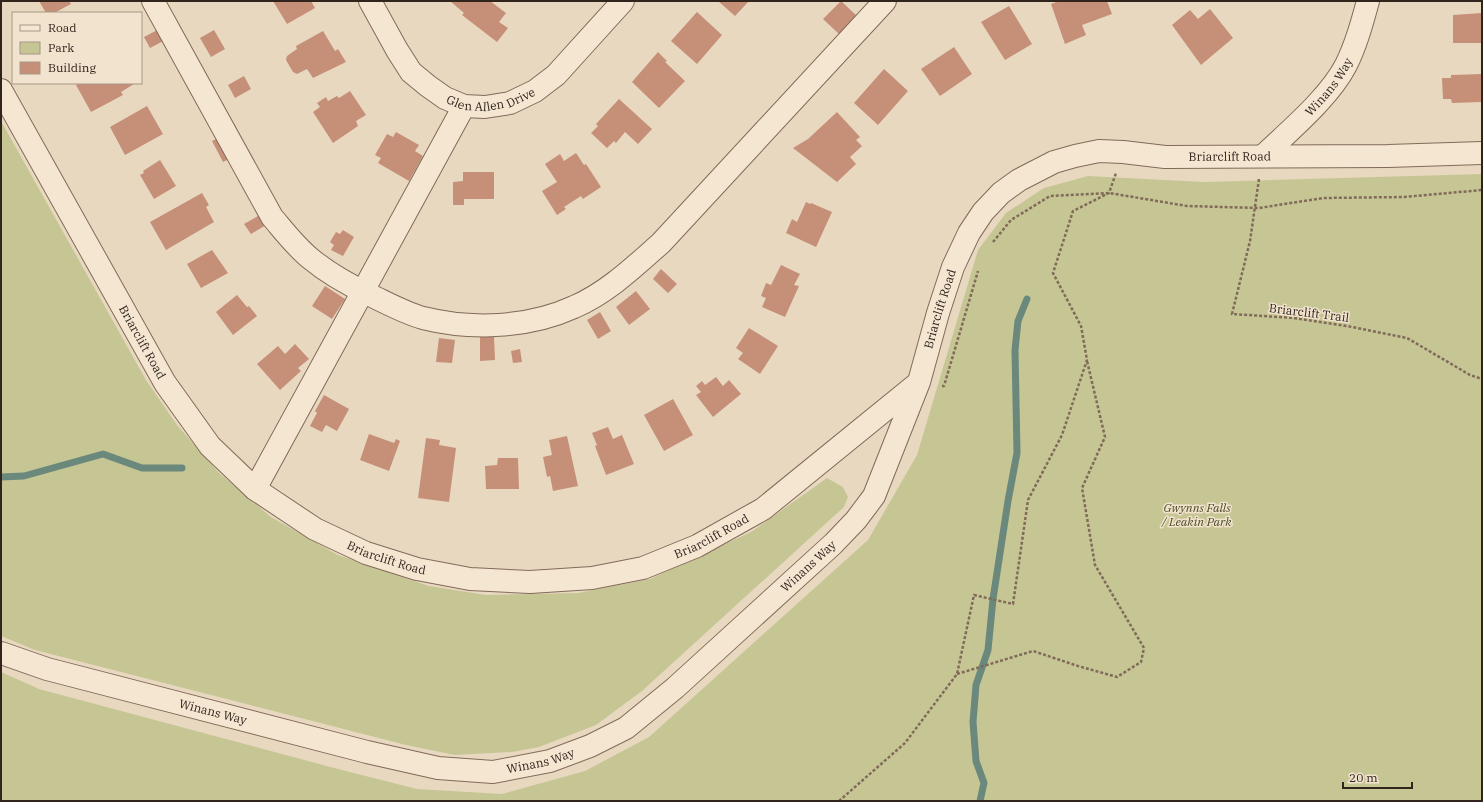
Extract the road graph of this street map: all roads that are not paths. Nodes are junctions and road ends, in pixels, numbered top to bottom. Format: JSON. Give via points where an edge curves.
{"nodes":[{"id":1,"x":153,"y":1,"type":"edge"},
{"id":2,"x":370,"y":1,"type":"edge"},
{"id":3,"x":623,"y":1,"type":"edge"},
{"id":4,"x":885,"y":1,"type":"edge"},
{"id":5,"x":1368,"y":1,"type":"edge"},
{"id":6,"x":1,"y":90,"type":"edge"},
{"id":7,"x":464,"y":106,"type":"junction"},
{"id":8,"x":1482,"y":153,"type":"edge"},
{"id":9,"x":1263,"y":156,"type":"junction"},
{"id":10,"x":363,"y":292,"type":"junction"},
{"id":11,"x":919,"y":382,"type":"junction"},
{"id":12,"x":255,"y":489,"type":"junction"},
{"id":13,"x":1,"y":653,"type":"edge"}],
"edges":[{"from":1,"to":10,"type":"street","via":[[272,217],[310,258],[334,276]]},
{"from":2,"to":7,"type":"street","name":"Glen Allen Drive","via":[[412,72],[445,98]]},
{"from":3,"to":7,"type":"street","name":"Glen Allen Drive","via":[[556,75],[536,91],[510,103],[485,107]]},
{"from":4,"to":10,"type":"street","via":[[661,243],[634,268],[574,307],[510,325],[476,325],[448,323],[422,317]]},
{"from":5,"to":9,"type":"street","name":"Winans Way","via":[[1345,66],[1323,98]]},
{"from":6,"to":12,"type":"street","name":"Briarclift Road","via":[[165,383],[210,446]]},
{"from":7,"to":10,"type":"street"},
{"from":8,"to":9,"type":"street","name":"Briarclift Road"},
{"from":9,"to":11,"type":"street","name":"Briarclift Road","via":[[1165,157],[1098,152],[1054,162],[1019,180],[1001,192],[969,233],[953,267]]},
{"from":10,"to":12,"type":"street"},
{"from":11,"to":12,"type":"street","name":"Briarclift Road","via":[[763,509],[690,549],[643,568],[592,578],[530,582],[470,579],[417,569],[366,552],[314,529]]},
{"from":11,"to":13,"type":"street","name":"Winans Way","via":[[874,496],[833,544],[675,688],[626,728],[590,746],[550,761],[493,772],[438,768],[48,669]]}]}
